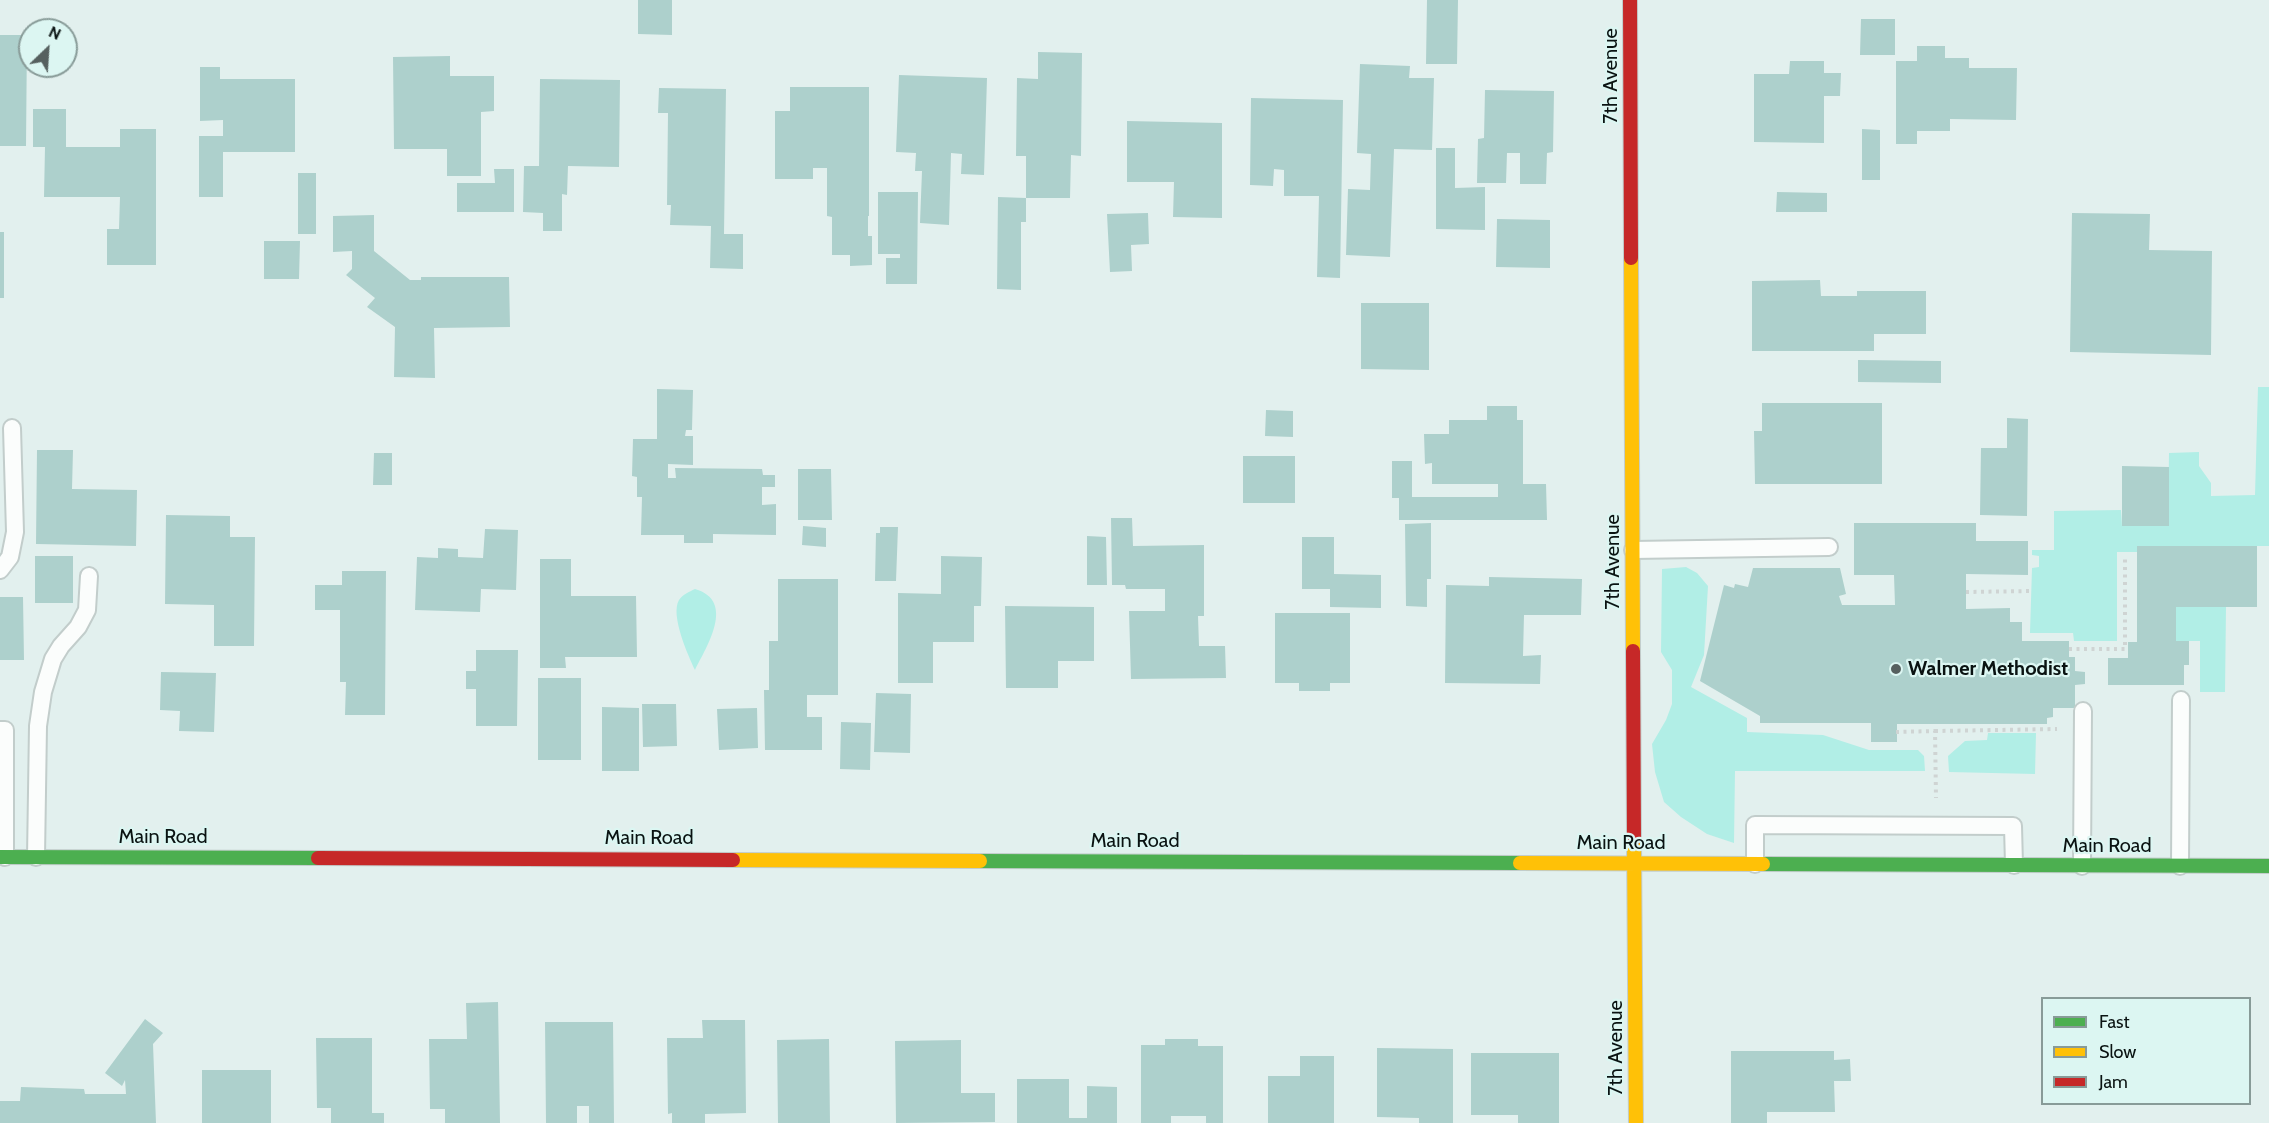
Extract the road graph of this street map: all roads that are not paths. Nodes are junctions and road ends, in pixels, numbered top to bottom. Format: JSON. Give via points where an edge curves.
{"nodes":[{"id":1,"x":1630,"y":0,"type":"edge"},
{"id":2,"x":12,"y":428,"type":"dead end"},
{"id":3,"x":1829,"y":547,"type":"dead end"},
{"id":4,"x":1633,"y":550,"type":"junction"},
{"id":5,"x":0,"y":570,"type":"edge"},
{"id":6,"x":89,"y":576,"type":"dead end"},
{"id":7,"x":2181,"y":700,"type":"dead end"},
{"id":8,"x":2082,"y":711,"type":"dead end"},
{"id":9,"x":0,"y":730,"type":"edge"},
{"id":10,"x":3,"y":857,"type":"edge"},
{"id":11,"x":36,"y":857,"type":"junction"},
{"id":12,"x":1634,"y":863,"type":"junction"},
{"id":13,"x":1755,"y":864,"type":"junction"},
{"id":14,"x":2013,"y":865,"type":"junction"},
{"id":15,"x":2082,"y":866,"type":"junction"},
{"id":16,"x":2180,"y":866,"type":"junction"},
{"id":17,"x":2269,"y":866,"type":"edge"},
{"id":18,"x":1636,"y":1123,"type":"edge"}],
"edges":[{"from":1,"to":4,"type":"street","name":"7th Avenue"},
{"from":2,"to":5,"type":"lane","via":[[14,542],[10,557]]},
{"from":3,"to":4,"type":"lane"},
{"from":4,"to":12,"type":"street","name":"7th Avenue"},
{"from":6,"to":11,"type":"lane","via":[[87,610],[53,659],[43,692],[38,726]]},
{"from":7,"to":16,"type":"lane"},
{"from":8,"to":15,"type":"lane"},
{"from":9,"to":10,"type":"lane","via":[[5,730]]},
{"from":10,"to":11,"type":"street","name":"Main Road"},
{"from":11,"to":12,"type":"street","name":"Main Road"},
{"from":12,"to":13,"type":"street","name":"Main Road"},
{"from":12,"to":18,"type":"street","name":"7th Avenue"},
{"from":13,"to":14,"type":"street","name":"Main Road"},
{"from":13,"to":14,"type":"lane","via":[[1755,825],[2013,826]]},
{"from":14,"to":15,"type":"street","name":"Main Road"},
{"from":15,"to":16,"type":"street","name":"Main Road"},
{"from":16,"to":17,"type":"street","name":"Main Road"}]}
